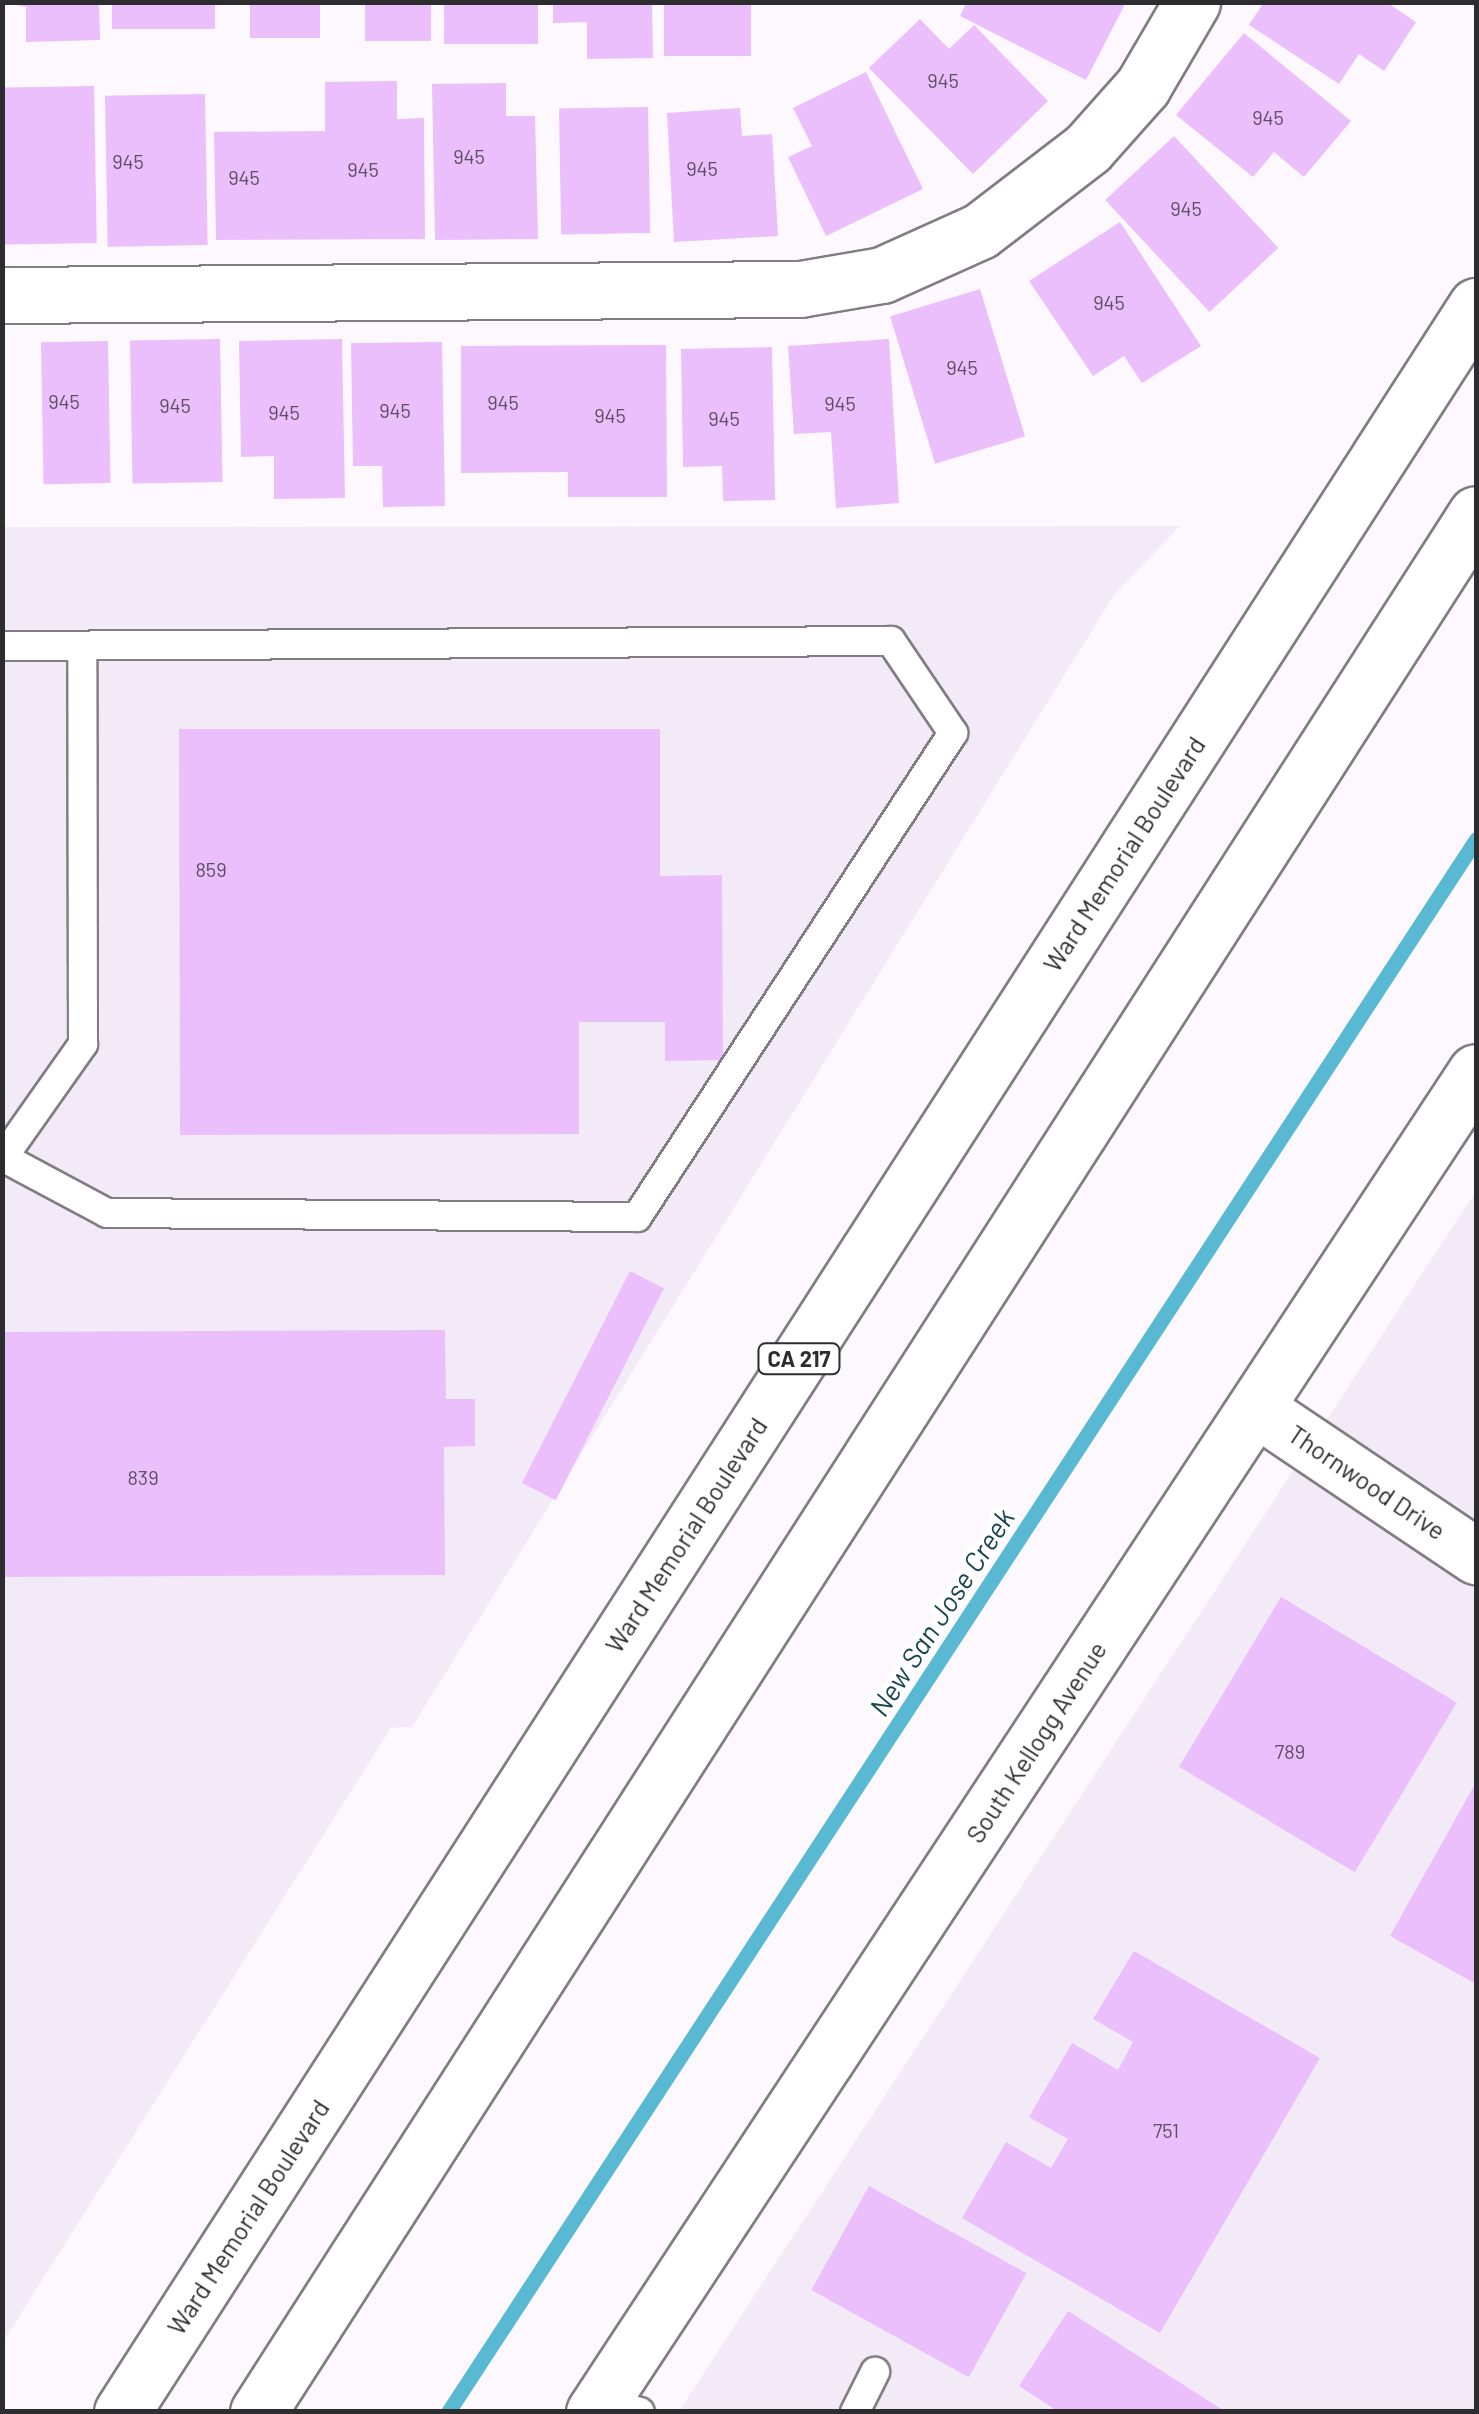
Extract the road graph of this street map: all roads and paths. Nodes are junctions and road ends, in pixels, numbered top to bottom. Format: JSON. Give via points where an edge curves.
{"nodes":[{"id":1,"x":1192,"y":2,"type":"edge"},
{"id":2,"x":2,"y":294,"type":"edge"},
{"id":3,"x":1476,"y":306,"type":"edge"},
{"id":4,"x":1476,"y":514,"type":"edge"},
{"id":5,"x":2,"y":646,"type":"edge"},
{"id":6,"x":82,"y":646,"type":"junction"},
{"id":7,"x":1476,"y":1072,"type":"edge"},
{"id":8,"x":3,"y":1158,"type":"edge"},
{"id":9,"x":1258,"y":1409,"type":"junction"},
{"id":10,"x":1476,"y":1556,"type":"edge"},
{"id":11,"x":875,"y":2372,"type":"dead end"},
{"id":12,"x":611,"y":2408,"type":"edge"},
{"id":13,"x":122,"y":2412,"type":"edge"},
{"id":14,"x":258,"y":2412,"type":"edge"},
{"id":15,"x":855,"y":2412,"type":"edge"}],
"edges":[{"from":1,"to":2,"type":"main road","via":[[1142,86],[1088,148],[980,231],[882,274],[800,289]]},
{"from":3,"to":13,"type":"main road","name":"Ward Memorial Boulevard","number":"CA 217"},
{"from":4,"to":14,"type":"main road"},
{"from":5,"to":6,"type":"lane"},
{"from":6,"to":8,"type":"lane","via":[[83,1044]]},
{"from":6,"to":8,"type":"lane","via":[[891,641],[953,733],[637,1217],[108,1212]]},
{"from":7,"to":9,"type":"main road","name":"South Kellogg Avenue"},
{"from":9,"to":10,"type":"main road","name":"Thornwood Drive"},
{"from":9,"to":12,"type":"main road","name":"South Kellogg Avenue"},
{"from":11,"to":15,"type":"lane"}]}
